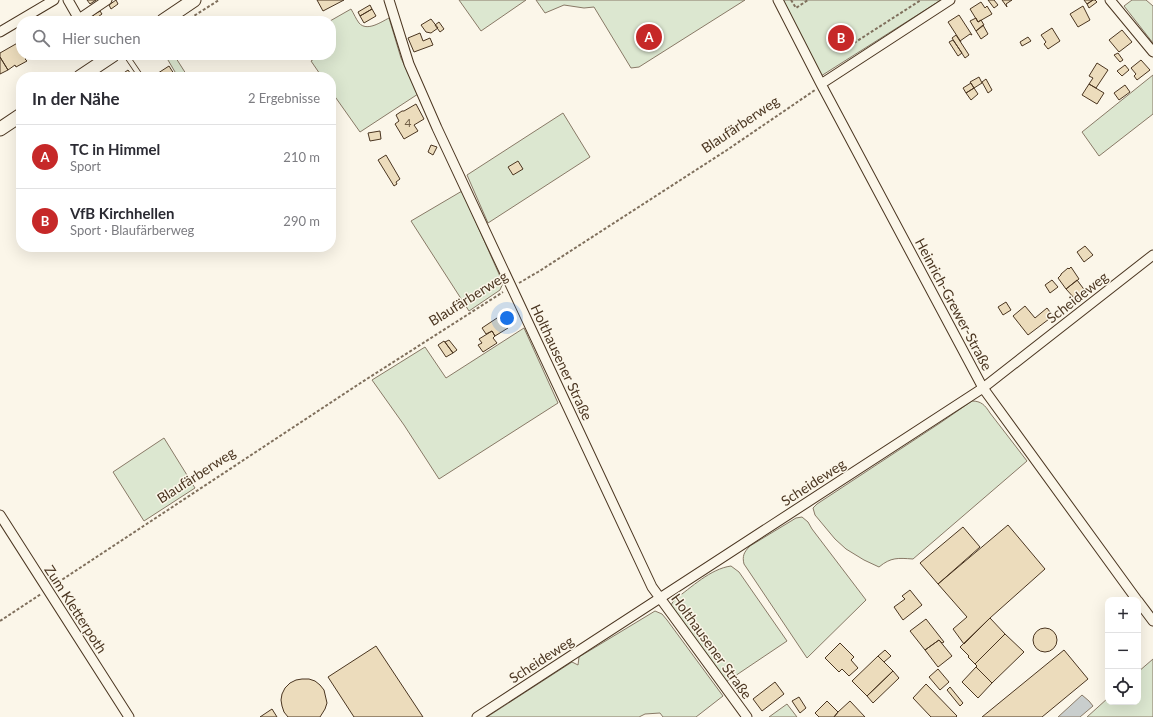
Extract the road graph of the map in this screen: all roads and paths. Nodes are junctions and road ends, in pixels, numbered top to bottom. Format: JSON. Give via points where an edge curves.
{"nodes":[{"id":1,"x":54,"y":0,"type":"edge"},
{"id":2,"x":68,"y":0,"type":"edge"},
{"id":3,"x":107,"y":0,"type":"edge"},
{"id":4,"x":194,"y":0,"type":"edge"},
{"id":5,"x":219,"y":0,"type":"edge"},
{"id":6,"x":390,"y":0,"type":"edge"},
{"id":7,"x":778,"y":0,"type":"edge"},
{"id":8,"x":791,"y":0,"type":"edge"},
{"id":9,"x":808,"y":0,"type":"edge"},
{"id":10,"x":921,"y":0,"type":"edge"},
{"id":11,"x":950,"y":0,"type":"edge"},
{"id":12,"x":1110,"y":0,"type":"edge"},
{"id":13,"x":27,"y":16,"type":"edge"},
{"id":14,"x":77,"y":16,"type":"edge"},
{"id":15,"x":85,"y":16,"type":"edge"},
{"id":16,"x":170,"y":16,"type":"edge"},
{"id":17,"x":194,"y":16,"type":"edge"},
{"id":18,"x":16,"y":23,"type":"edge"},
{"id":19,"x":0,"y":32,"type":"edge"},
{"id":20,"x":854,"y":43,"type":"dead end"},
{"id":21,"x":1153,"y":52,"type":"edge"},
{"id":22,"x":102,"y":60,"type":"edge"},
{"id":23,"x":129,"y":60,"type":"edge"},
{"id":24,"x":86,"y":72,"type":"edge"},
{"id":25,"x":138,"y":72,"type":"edge"},
{"id":26,"x":821,"y":84,"type":"junction"},
{"id":27,"x":16,"y":118,"type":"edge"},
{"id":28,"x":0,"y":129,"type":"edge"},
{"id":29,"x":1153,"y":255,"type":"edge"},
{"id":30,"x":512,"y":287,"type":"junction"},
{"id":31,"x":983,"y":388,"type":"junction"},
{"id":32,"x":0,"y":515,"type":"edge"},
{"id":33,"x":47,"y":589,"type":"junction"},
{"id":34,"x":1136,"y":597,"type":"edge"},
{"id":35,"x":660,"y":599,"type":"junction"},
{"id":36,"x":1141,"y":604,"type":"edge"},
{"id":37,"x":0,"y":620,"type":"edge"},
{"id":38,"x":1153,"y":621,"type":"edge"},
{"id":39,"x":129,"y":717,"type":"edge"},
{"id":40,"x":477,"y":717,"type":"edge"},
{"id":41,"x":747,"y":717,"type":"edge"}],
"edges":[{"from":1,"to":13,"type":"street"},
{"from":2,"to":14,"type":"street"},
{"from":3,"to":15,"type":"street"},
{"from":4,"to":16,"type":"main road"},
{"from":5,"to":17,"type":"path"},
{"from":6,"to":30,"type":"street","name":"Holthausener Straße","via":[[409,64]]},
{"from":7,"to":26,"type":"street","name":"Heinrich-Grewer-Straße"},
{"from":8,"to":9,"type":"path","via":[[796,8]]},
{"from":10,"to":20,"type":"path"},
{"from":11,"to":26,"type":"street"},
{"from":12,"to":21,"type":"street"},
{"from":18,"to":19,"type":"street"},
{"from":22,"to":24,"type":"main road"},
{"from":23,"to":25,"type":"lane"},
{"from":26,"to":30,"type":"path","name":"Blaufärberweg","via":[[813,92],[720,154]]},
{"from":26,"to":31,"type":"street","name":"Heinrich-Grewer-Straße"},
{"from":27,"to":28,"type":"main road"},
{"from":29,"to":31,"type":"street","name":"Scheideweg"},
{"from":30,"to":33,"type":"path","name":"Blaufärberweg"},
{"from":30,"to":35,"type":"street","name":"Holthausener Straße","via":[[652,587]]},
{"from":31,"to":34,"type":"street","name":"Heinrich-Grewer-Straße"},
{"from":31,"to":35,"type":"street","name":"Scheideweg"},
{"from":32,"to":33,"type":"street","name":"Zum Kletterpoth"},
{"from":33,"to":37,"type":"path","name":"Blaufärberweg"},
{"from":33,"to":39,"type":"street","name":"Zum Kletterpoth"},
{"from":35,"to":40,"type":"street","name":"Scheideweg"},
{"from":35,"to":41,"type":"street","name":"Holthausener Straße"},
{"from":36,"to":38,"type":"street","name":"Heinrich-Grewer-Straße"}]}
